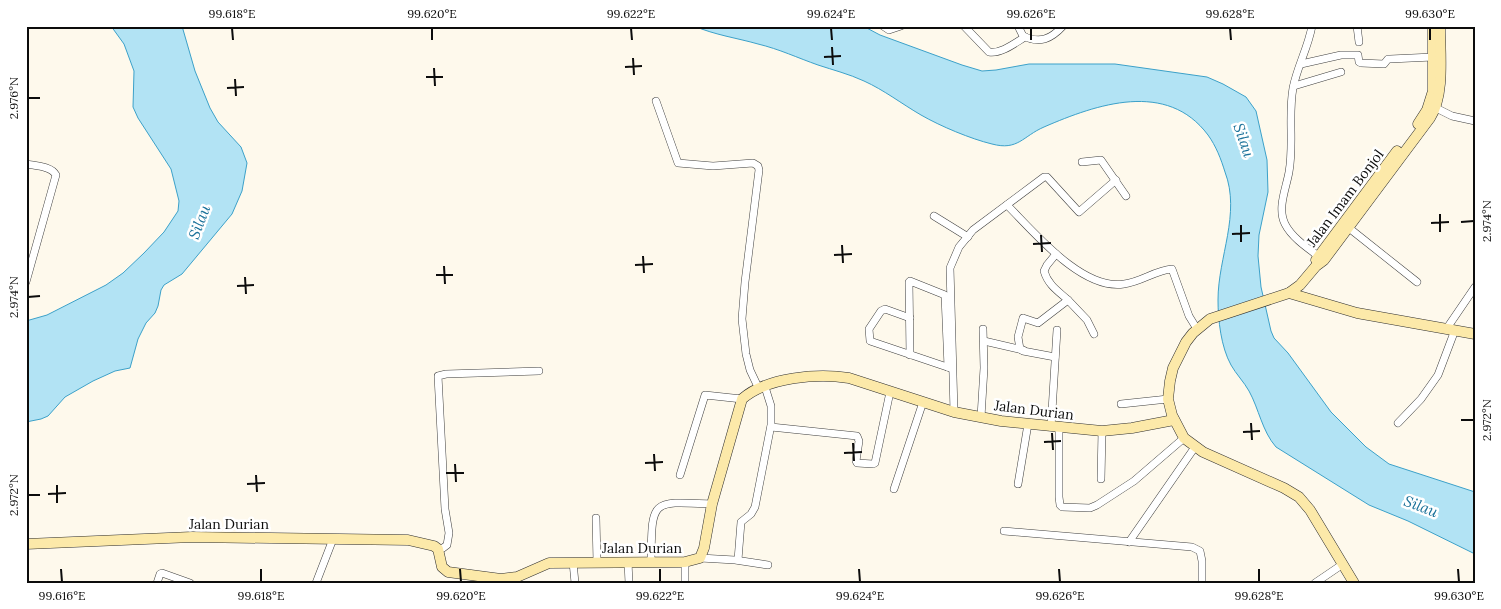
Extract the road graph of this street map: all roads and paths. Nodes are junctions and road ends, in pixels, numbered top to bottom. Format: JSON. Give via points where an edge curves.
{"nodes":[{"id":1,"x":883,"y":26,"type":"edge"},
{"id":2,"x":901,"y":26,"type":"edge"},
{"id":3,"x":964,"y":26,"type":"edge"},
{"id":4,"x":1018,"y":26,"type":"edge"},
{"id":5,"x":1063,"y":26,"type":"edge"},
{"id":6,"x":1312,"y":26,"type":"edge"},
{"id":7,"x":1358,"y":26,"type":"edge"},
{"id":8,"x":1433,"y":26,"type":"edge"},
{"id":9,"x":1440,"y":26,"type":"edge"},
{"id":10,"x":1025,"y":37,"type":"junction"},
{"id":11,"x":1359,"y":42,"type":"dead end"},
{"id":12,"x":1433,"y":58,"type":"junction"},
{"id":13,"x":1301,"y":64,"type":"junction"},
{"id":14,"x":1341,"y":72,"type":"dead end"},
{"id":15,"x":1294,"y":86,"type":"junction"},
{"id":16,"x":656,"y":101,"type":"dead end"},
{"id":17,"x":1436,"y":108,"type":"junction"},
{"id":18,"x":1475,"y":121,"type":"edge"},
{"id":19,"x":1082,"y":162,"type":"dead end"},
{"id":20,"x":26,"y":164,"type":"edge"},
{"id":21,"x":1116,"y":180,"type":"junction"},
{"id":22,"x":1126,"y":196,"type":"dead end"},
{"id":23,"x":1007,"y":204,"type":"junction"},
{"id":24,"x":934,"y":216,"type":"dead end"},
{"id":25,"x":1349,"y":223,"type":"junction"},
{"id":26,"x":968,"y":237,"type":"junction"},
{"id":27,"x":1056,"y":254,"type":"junction"},
{"id":28,"x":1319,"y":261,"type":"junction"},
{"id":29,"x":26,"y":282,"type":"edge"},
{"id":30,"x":1417,"y":282,"type":"dead end"},
{"id":31,"x":1475,"y":287,"type":"edge"},
{"id":32,"x":1289,"y":293,"type":"junction"},
{"id":33,"x":1068,"y":300,"type":"junction"},
{"id":34,"x":910,"y":318,"type":"junction"},
{"id":35,"x":983,"y":329,"type":"dead end"},
{"id":36,"x":1197,"y":329,"type":"junction"},
{"id":37,"x":1451,"y":329,"type":"junction"},
{"id":38,"x":1057,"y":330,"type":"dead end"},
{"id":39,"x":1094,"y":334,"type":"dead end"},
{"id":40,"x":1475,"y":334,"type":"edge"},
{"id":41,"x":984,"y":341,"type":"junction"},
{"id":42,"x":1023,"y":350,"type":"junction"},
{"id":43,"x":910,"y":354,"type":"junction"},
{"id":44,"x":1055,"y":357,"type":"junction"},
{"id":45,"x":950,"y":368,"type":"junction"},
{"id":46,"x":539,"y":371,"type":"dead end"},
{"id":47,"x":762,"y":388,"type":"junction"},
{"id":48,"x":890,"y":392,"type":"junction"},
{"id":49,"x":742,"y":399,"type":"junction"},
{"id":50,"x":1168,"y":399,"type":"junction"},
{"id":51,"x":923,"y":402,"type":"junction"},
{"id":52,"x":1121,"y":404,"type":"dead end"},
{"id":53,"x":954,"y":412,"type":"junction"},
{"id":54,"x":981,"y":417,"type":"junction"},
{"id":55,"x":1174,"y":420,"type":"junction"},
{"id":56,"x":1398,"y":423,"type":"dead end"},
{"id":57,"x":1028,"y":424,"type":"junction"},
{"id":58,"x":771,"y":426,"type":"junction"},
{"id":59,"x":1055,"y":427,"type":"junction"},
{"id":60,"x":1102,"y":430,"type":"junction"},
{"id":61,"x":1184,"y":438,"type":"junction"},
{"id":62,"x":1195,"y":447,"type":"junction"},
{"id":63,"x":680,"y":475,"type":"dead end"},
{"id":64,"x":1101,"y":479,"type":"dead end"},
{"id":65,"x":1018,"y":484,"type":"dead end"},
{"id":66,"x":894,"y":489,"type":"dead end"},
{"id":67,"x":712,"y":504,"type":"junction"},
{"id":68,"x":596,"y":518,"type":"dead end"},
{"id":69,"x":1004,"y":530,"type":"dead end"},
{"id":70,"x":333,"y":539,"type":"junction"},
{"id":71,"x":1129,"y":542,"type":"junction"},
{"id":72,"x":26,"y":544,"type":"edge"},
{"id":73,"x":438,"y":549,"type":"junction"},
{"id":74,"x":700,"y":558,"type":"junction"},
{"id":75,"x":738,"y":560,"type":"junction"},
{"id":76,"x":573,"y":562,"type":"junction"},
{"id":77,"x":597,"y":562,"type":"junction"},
{"id":78,"x":628,"y":562,"type":"junction"},
{"id":79,"x":651,"y":562,"type":"junction"},
{"id":80,"x":685,"y":562,"type":"junction"},
{"id":81,"x":1343,"y":564,"type":"junction"},
{"id":82,"x":768,"y":565,"type":"dead end"},
{"id":83,"x":501,"y":581,"type":"edge"},
{"id":84,"x":157,"y":583,"type":"edge"},
{"id":85,"x":190,"y":583,"type":"edge"},
{"id":86,"x":316,"y":583,"type":"edge"},
{"id":87,"x":575,"y":583,"type":"edge"},
{"id":88,"x":629,"y":583,"type":"edge"},
{"id":89,"x":685,"y":583,"type":"edge"},
{"id":90,"x":1202,"y":583,"type":"edge"},
{"id":91,"x":1315,"y":583,"type":"edge"},
{"id":92,"x":1354,"y":583,"type":"edge"}],
"edges":[{"from":1,"to":2,"type":"street","via":[[889,30]]},
{"from":3,"to":10,"type":"street","via":[[993,53]]},
{"from":4,"to":10,"type":"street"},
{"from":5,"to":10,"type":"street","via":[[1048,39]]},
{"from":6,"to":13,"type":"street"},
{"from":7,"to":11,"type":"street"},
{"from":8,"to":12,"type":"street","name":"Jalan Imam Bonjol"},
{"from":9,"to":17,"type":"street","name":"Jalan Imam Bonjol","via":[[1440,86]]},
{"from":12,"to":13,"type":"street","via":[[1388,59],[1384,64],[1361,64],[1358,55],[1341,55]]},
{"from":12,"to":25,"type":"street","name":"Jalan Imam Bonjol","via":[[1432,91],[1427,110]]},
{"from":13,"to":15,"type":"street"},
{"from":14,"to":15,"type":"street"},
{"from":15,"to":28,"type":"street","via":[[1290,117],[1291,158],[1282,212],[1290,231]]},
{"from":16,"to":47,"type":"street","via":[[678,163],[714,166],[753,163],[760,170],[744,282],[742,320],[750,370]]},
{"from":17,"to":18,"type":"street","via":[[1452,116]]},
{"from":17,"to":25,"type":"street","name":"Jalan Imam Bonjol"},
{"from":19,"to":21,"type":"street","via":[[1101,160]]},
{"from":20,"to":29,"type":"street","via":[[54,171],[56,176]]},
{"from":21,"to":22,"type":"street"},
{"from":21,"to":23,"type":"street","via":[[1079,212],[1046,177]]},
{"from":23,"to":26,"type":"street"},
{"from":23,"to":27,"type":"street"},
{"from":24,"to":26,"type":"street"},
{"from":25,"to":28,"type":"street","name":"Jalan Imam Bonjol"},
{"from":25,"to":30,"type":"street"},
{"from":26,"to":45,"type":"street","via":[[959,247],[950,268]]},
{"from":27,"to":33,"type":"street","via":[[1044,271],[1046,280]]},
{"from":27,"to":36,"type":"street","via":[[1087,277],[1106,285],[1124,285],[1172,269]]},
{"from":28,"to":32,"type":"street","name":"Jalan Imam Bonjol"},
{"from":31,"to":37,"type":"street"},
{"from":32,"to":36,"type":"street","via":[[1210,320]]},
{"from":32,"to":37,"type":"street","via":[[1356,313]]},
{"from":33,"to":39,"type":"street","via":[[1087,320]]},
{"from":33,"to":42,"type":"street","via":[[1038,323],[1023,318],[1018,338]]},
{"from":34,"to":43,"type":"street"},
{"from":34,"to":43,"type":"street","via":[[885,309],[868,335],[870,341]]},
{"from":34,"to":45,"type":"street","via":[[909,282],[945,295]]},
{"from":35,"to":41,"type":"street"},
{"from":36,"to":50,"type":"street","via":[[1186,342],[1173,368]]},
{"from":37,"to":40,"type":"street"},
{"from":37,"to":56,"type":"street","via":[[1438,375]]},
{"from":38,"to":44,"type":"street"},
{"from":41,"to":42,"type":"street"},
{"from":41,"to":54,"type":"street"},
{"from":42,"to":44,"type":"street"},
{"from":43,"to":45,"type":"street"},
{"from":44,"to":59,"type":"street"},
{"from":45,"to":53,"type":"street"},
{"from":46,"to":73,"type":"street","via":[[438,376],[445,509],[450,532],[447,545]]},
{"from":47,"to":48,"type":"street","name":"Jalan Durian","via":[[785,379],[833,376]]},
{"from":47,"to":49,"type":"street","name":"Jalan Durian"},
{"from":47,"to":58,"type":"street","via":[[771,406]]},
{"from":48,"to":51,"type":"street","name":"Jalan Durian"},
{"from":48,"to":58,"type":"street","via":[[873,464],[857,463],[857,436]]},
{"from":49,"to":63,"type":"street","via":[[705,395]]},
{"from":49,"to":67,"type":"street","name":"Jalan Durian"},
{"from":50,"to":52,"type":"street"},
{"from":50,"to":55,"type":"street"},
{"from":51,"to":53,"type":"street","name":"Jalan Durian"},
{"from":51,"to":66,"type":"street"},
{"from":53,"to":54,"type":"street","name":"Jalan Durian"},
{"from":54,"to":57,"type":"street","name":"Jalan Durian"},
{"from":55,"to":60,"type":"street","name":"Jalan Durian"},
{"from":55,"to":61,"type":"street"},
{"from":57,"to":59,"type":"street","name":"Jalan Durian"},
{"from":57,"to":65,"type":"street"},
{"from":58,"to":75,"type":"street","via":[[754,507],[740,525]]},
{"from":59,"to":60,"type":"street","name":"Jalan Durian"},
{"from":59,"to":61,"type":"street","via":[[1062,507],[1097,506],[1134,481]]},
{"from":60,"to":64,"type":"street"},
{"from":61,"to":62,"type":"street"},
{"from":62,"to":71,"type":"street"},
{"from":62,"to":81,"type":"street","via":[[1299,497]]},
{"from":67,"to":74,"type":"street","name":"Jalan Durian"},
{"from":67,"to":79,"type":"street","via":[[672,502],[658,507],[652,519]]},
{"from":68,"to":77,"type":"street"},
{"from":69,"to":71,"type":"street"},
{"from":70,"to":72,"type":"street","name":"Jalan Durian","via":[[192,537]]},
{"from":70,"to":73,"type":"street","name":"Jalan Durian","via":[[408,540]]},
{"from":70,"to":86,"type":"street"},
{"from":71,"to":90,"type":"street","via":[[1200,551]]},
{"from":73,"to":83,"type":"street","name":"Jalan Durian","via":[[442,567],[448,572]]},
{"from":74,"to":75,"type":"street"},
{"from":74,"to":80,"type":"street","name":"Jalan Durian"},
{"from":75,"to":82,"type":"street"},
{"from":76,"to":77,"type":"street","name":"Jalan Durian"},
{"from":76,"to":83,"type":"street","name":"Jalan Durian","via":[[543,565]]},
{"from":76,"to":87,"type":"street"},
{"from":77,"to":78,"type":"street","name":"Jalan Durian"},
{"from":78,"to":79,"type":"street","name":"Jalan Durian"},
{"from":78,"to":88,"type":"street"},
{"from":79,"to":80,"type":"street","name":"Jalan Durian"},
{"from":80,"to":89,"type":"street"},
{"from":81,"to":91,"type":"street"},
{"from":81,"to":92,"type":"street"},
{"from":84,"to":85,"type":"street","via":[[162,573]]}]}
